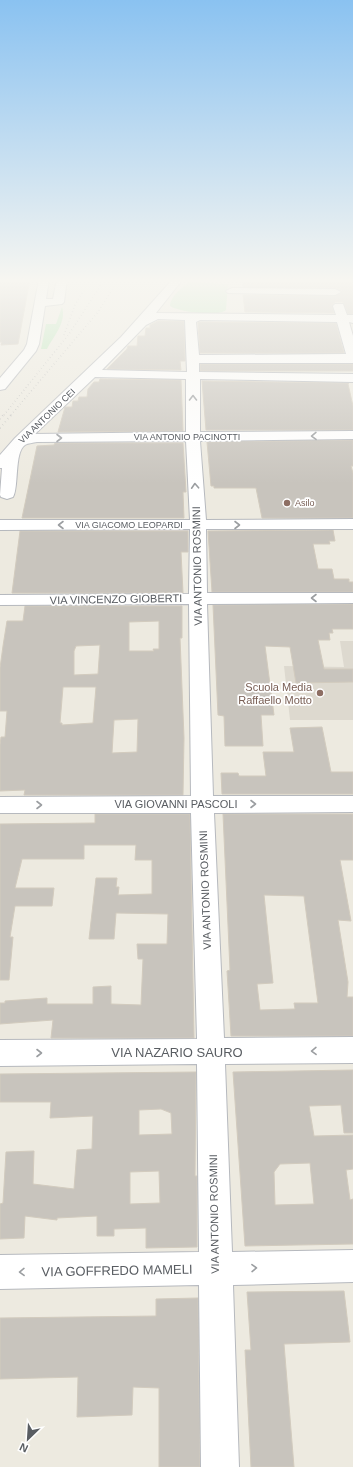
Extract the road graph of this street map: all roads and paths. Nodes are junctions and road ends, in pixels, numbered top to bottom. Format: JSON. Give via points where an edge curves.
{"nodes":[{"id":1,"x":32,"y":347,"type":"edge"},
{"id":2,"x":117,"y":347,"type":"edge"},
{"id":3,"x":192,"y":347,"type":"edge"},
{"id":4,"x":352,"y":347,"type":"edge"},
{"id":5,"x":193,"y":359,"type":"junction"},
{"id":6,"x":353,"y":359,"type":"edge"},
{"id":7,"x":97,"y":374,"type":"dead end"},
{"id":8,"x":193,"y":376,"type":"junction"},
{"id":9,"x":353,"y":378,"type":"edge"},
{"id":10,"x":0,"y":386,"type":"edge"},
{"id":11,"x":353,"y":436,"type":"edge"},
{"id":12,"x":193,"y":437,"type":"junction"},
{"id":13,"x":17,"y":443,"type":"junction"},
{"id":14,"x":0,"y":464,"type":"edge"},
{"id":15,"x":3,"y":495,"type":"edge"},
{"id":16,"x":353,"y":524,"type":"edge"},
{"id":17,"x":0,"y":525,"type":"edge"},
{"id":18,"x":198,"y":525,"type":"junction"},
{"id":19,"x":198,"y":598,"type":"junction"},
{"id":20,"x":353,"y":598,"type":"edge"},
{"id":21,"x":0,"y":600,"type":"edge"},
{"id":22,"x":202,"y":804,"type":"junction"},
{"id":23,"x":353,"y":804,"type":"edge"},
{"id":24,"x":0,"y":805,"type":"edge"},
{"id":25,"x":353,"y":1050,"type":"edge"},
{"id":26,"x":211,"y":1052,"type":"junction"},
{"id":27,"x":0,"y":1053,"type":"edge"},
{"id":28,"x":353,"y":1266,"type":"edge"},
{"id":29,"x":214,"y":1269,"type":"junction"},
{"id":30,"x":0,"y":1272,"type":"edge"},
{"id":31,"x":220,"y":1467,"type":"edge"}],
"edges":[{"from":1,"to":10,"type":"street"},
{"from":2,"to":13,"type":"street","name":"VIA ANTONIO CEI"},
{"from":3,"to":5,"type":"street","name":"VIA ANTONIO ROSMINI"},
{"from":4,"to":6,"type":"street"},
{"from":5,"to":6,"type":"street"},
{"from":5,"to":8,"type":"street","name":"VIA ANTONIO ROSMINI"},
{"from":7,"to":8,"type":"street"},
{"from":8,"to":9,"type":"street"},
{"from":12,"to":8,"type":"street","name":"VIA ANTONIO ROSMINI","one_way":true},
{"from":11,"to":12,"type":"street","name":"VIA ANTONIO PACINOTTI","one_way":true},
{"from":13,"to":12,"type":"street","name":"VIA ANTONIO PACINOTTI","one_way":true,"via":[[37,438]]},
{"from":18,"to":12,"type":"street","name":"VIA ANTONIO ROSMINI","one_way":true},
{"from":13,"to":14,"type":"street","name":"VIA ANTONIO CEI"},
{"from":13,"to":15,"type":"street","name":"VIA ANTONIO CEI"},
{"from":15,"to":17,"type":"street","name":"VIA ANTONIO CEI"},
{"from":18,"to":16,"type":"street","name":"VIA GIACOMO LEOPARDI","one_way":true},
{"from":18,"to":17,"type":"street","name":"VIA GIACOMO LEOPARDI","one_way":true},
{"from":18,"to":19,"type":"street","name":"VIA ANTONIO ROSMINI"},
{"from":20,"to":19,"type":"street","name":"VIA VINCENZO GIOBERTI","one_way":true},
{"from":19,"to":21,"type":"street","name":"VIA VINCENZO GIOBERTI"},
{"from":19,"to":22,"type":"street","name":"VIA ANTONIO ROSMINI"},
{"from":22,"to":23,"type":"street","name":"VIA GIOVANNI PASCOLI","one_way":true},
{"from":24,"to":22,"type":"street","name":"VIA GIOVANNI PASCOLI","one_way":true},
{"from":22,"to":26,"type":"street","name":"VIA ANTONIO ROSMINI"},
{"from":25,"to":26,"type":"street","name":"VIA NAZARIO SAURO","one_way":true},
{"from":27,"to":26,"type":"street","name":"VIA NAZARIO SAURO","one_way":true},
{"from":26,"to":29,"type":"street","name":"VIA ANTONIO ROSMINI"},
{"from":29,"to":28,"type":"street","name":"VIA GOFFREDO MAMELI","one_way":true},
{"from":29,"to":30,"type":"street","name":"VIA GOFFREDO MAMELI","one_way":true},
{"from":29,"to":31,"type":"street","name":"VIA ANTONIO ROSMINI"}]}
